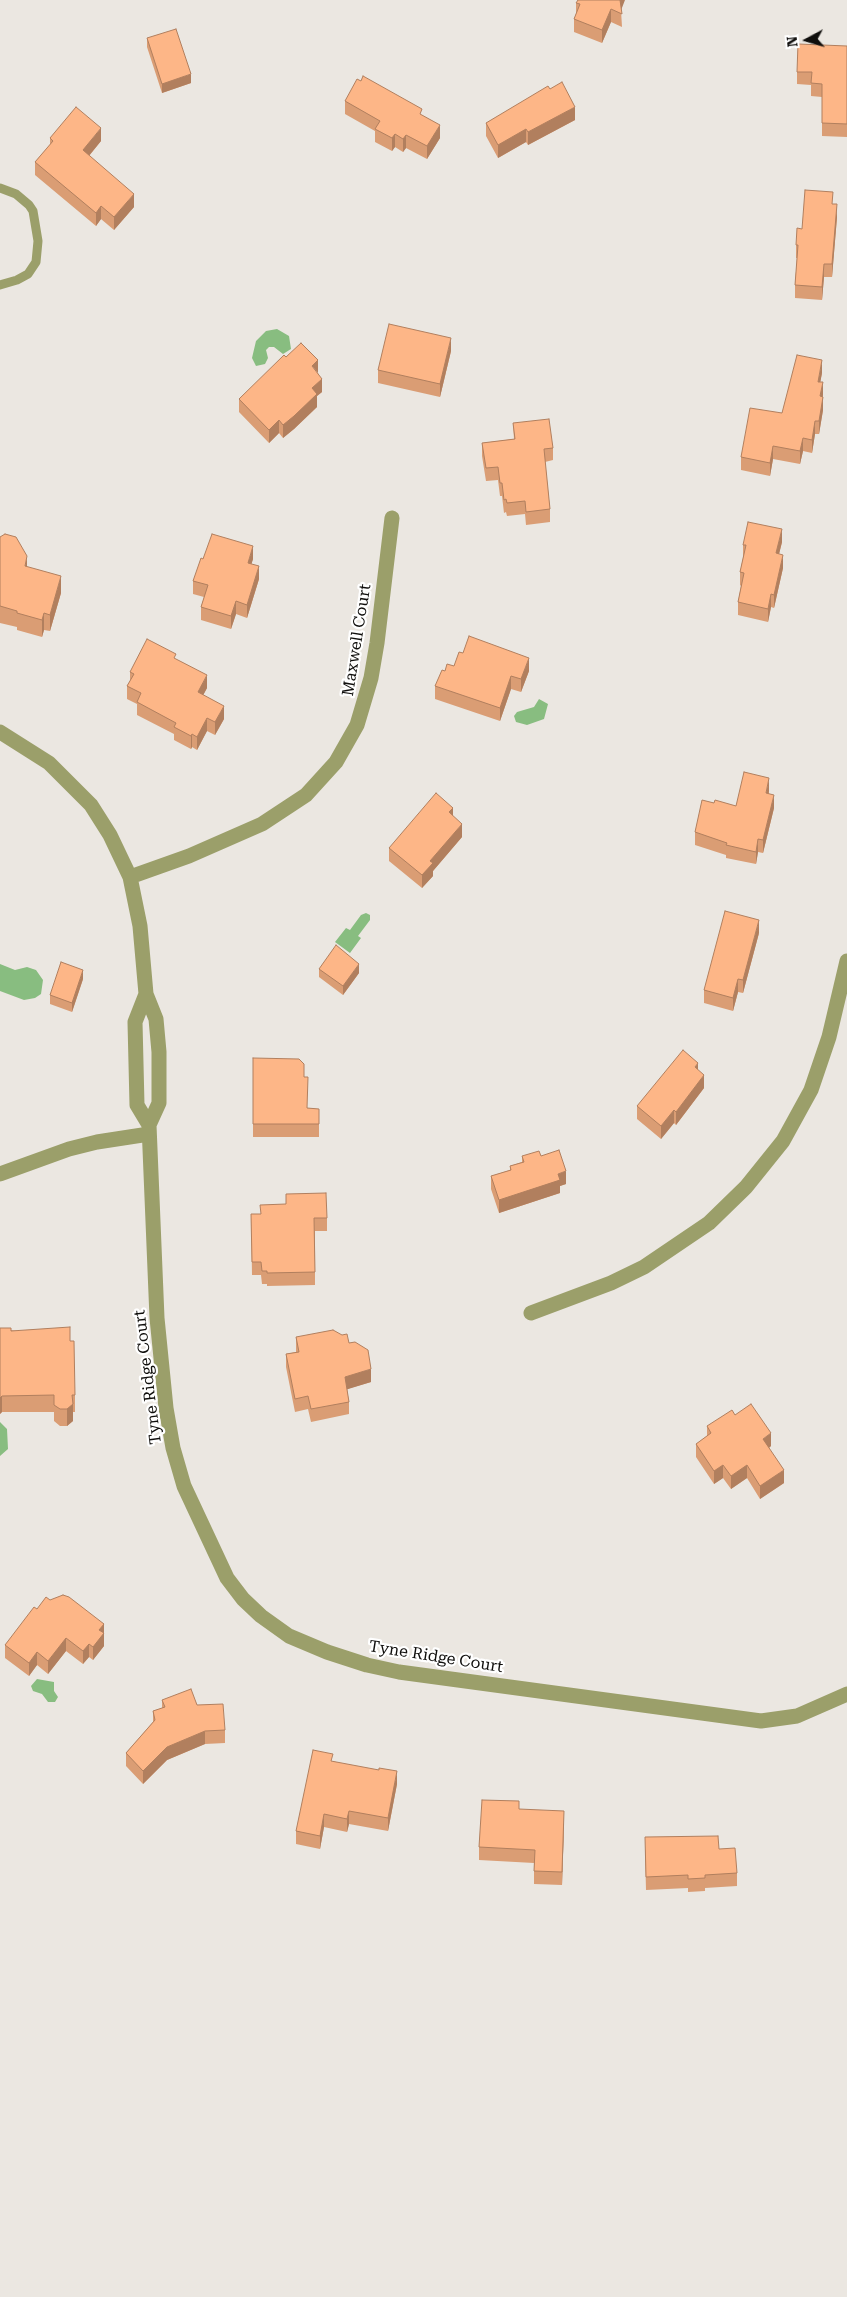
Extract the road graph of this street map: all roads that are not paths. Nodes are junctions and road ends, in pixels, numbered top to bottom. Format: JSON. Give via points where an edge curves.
{"nodes":[{"id":1,"x":0,"y":188,"type":"edge"},
{"id":2,"x":0,"y":285,"type":"edge"},
{"id":3,"x":392,"y":518,"type":"dead end"},
{"id":4,"x":0,"y":732,"type":"edge"},
{"id":5,"x":130,"y":878,"type":"junction"},
{"id":6,"x":847,"y":961,"type":"edge"},
{"id":7,"x":146,"y":994,"type":"junction"},
{"id":8,"x":149,"y":1129,"type":"junction"},
{"id":9,"x":0,"y":1174,"type":"edge"},
{"id":10,"x":531,"y":1313,"type":"dead end"},
{"id":11,"x":847,"y":1694,"type":"edge"}],
"edges":[{"from":1,"to":2,"type":"lane","via":[[16,194],[29,205],[38,241],[36,262],[28,274]]},
{"from":3,"to":5,"type":"street","name":"Maxwell Court","via":[[371,678],[357,725],[336,762],[306,795],[262,824]]},
{"from":4,"to":5,"type":"street","via":[[49,764],[91,806],[110,835]]},
{"from":5,"to":7,"type":"street","via":[[140,926]]},
{"from":6,"to":10,"type":"street","via":[[829,1036],[811,1090],[783,1141],[746,1187],[709,1222],[644,1267]]},
{"from":7,"to":8,"type":"street","via":[[156,1020],[159,1052],[159,1103]]},
{"from":7,"to":8,"type":"street","via":[[135,1022],[137,1105]]},
{"from":8,"to":9,"type":"street","via":[[69,1149]]},
{"from":8,"to":11,"type":"street","name":"Tyne Ridge Court","via":[[157,1318],[173,1448],[184,1486],[227,1578],[261,1616],[289,1636],[328,1652],[391,1670],[715,1716],[778,1720],[817,1708]]}]}
